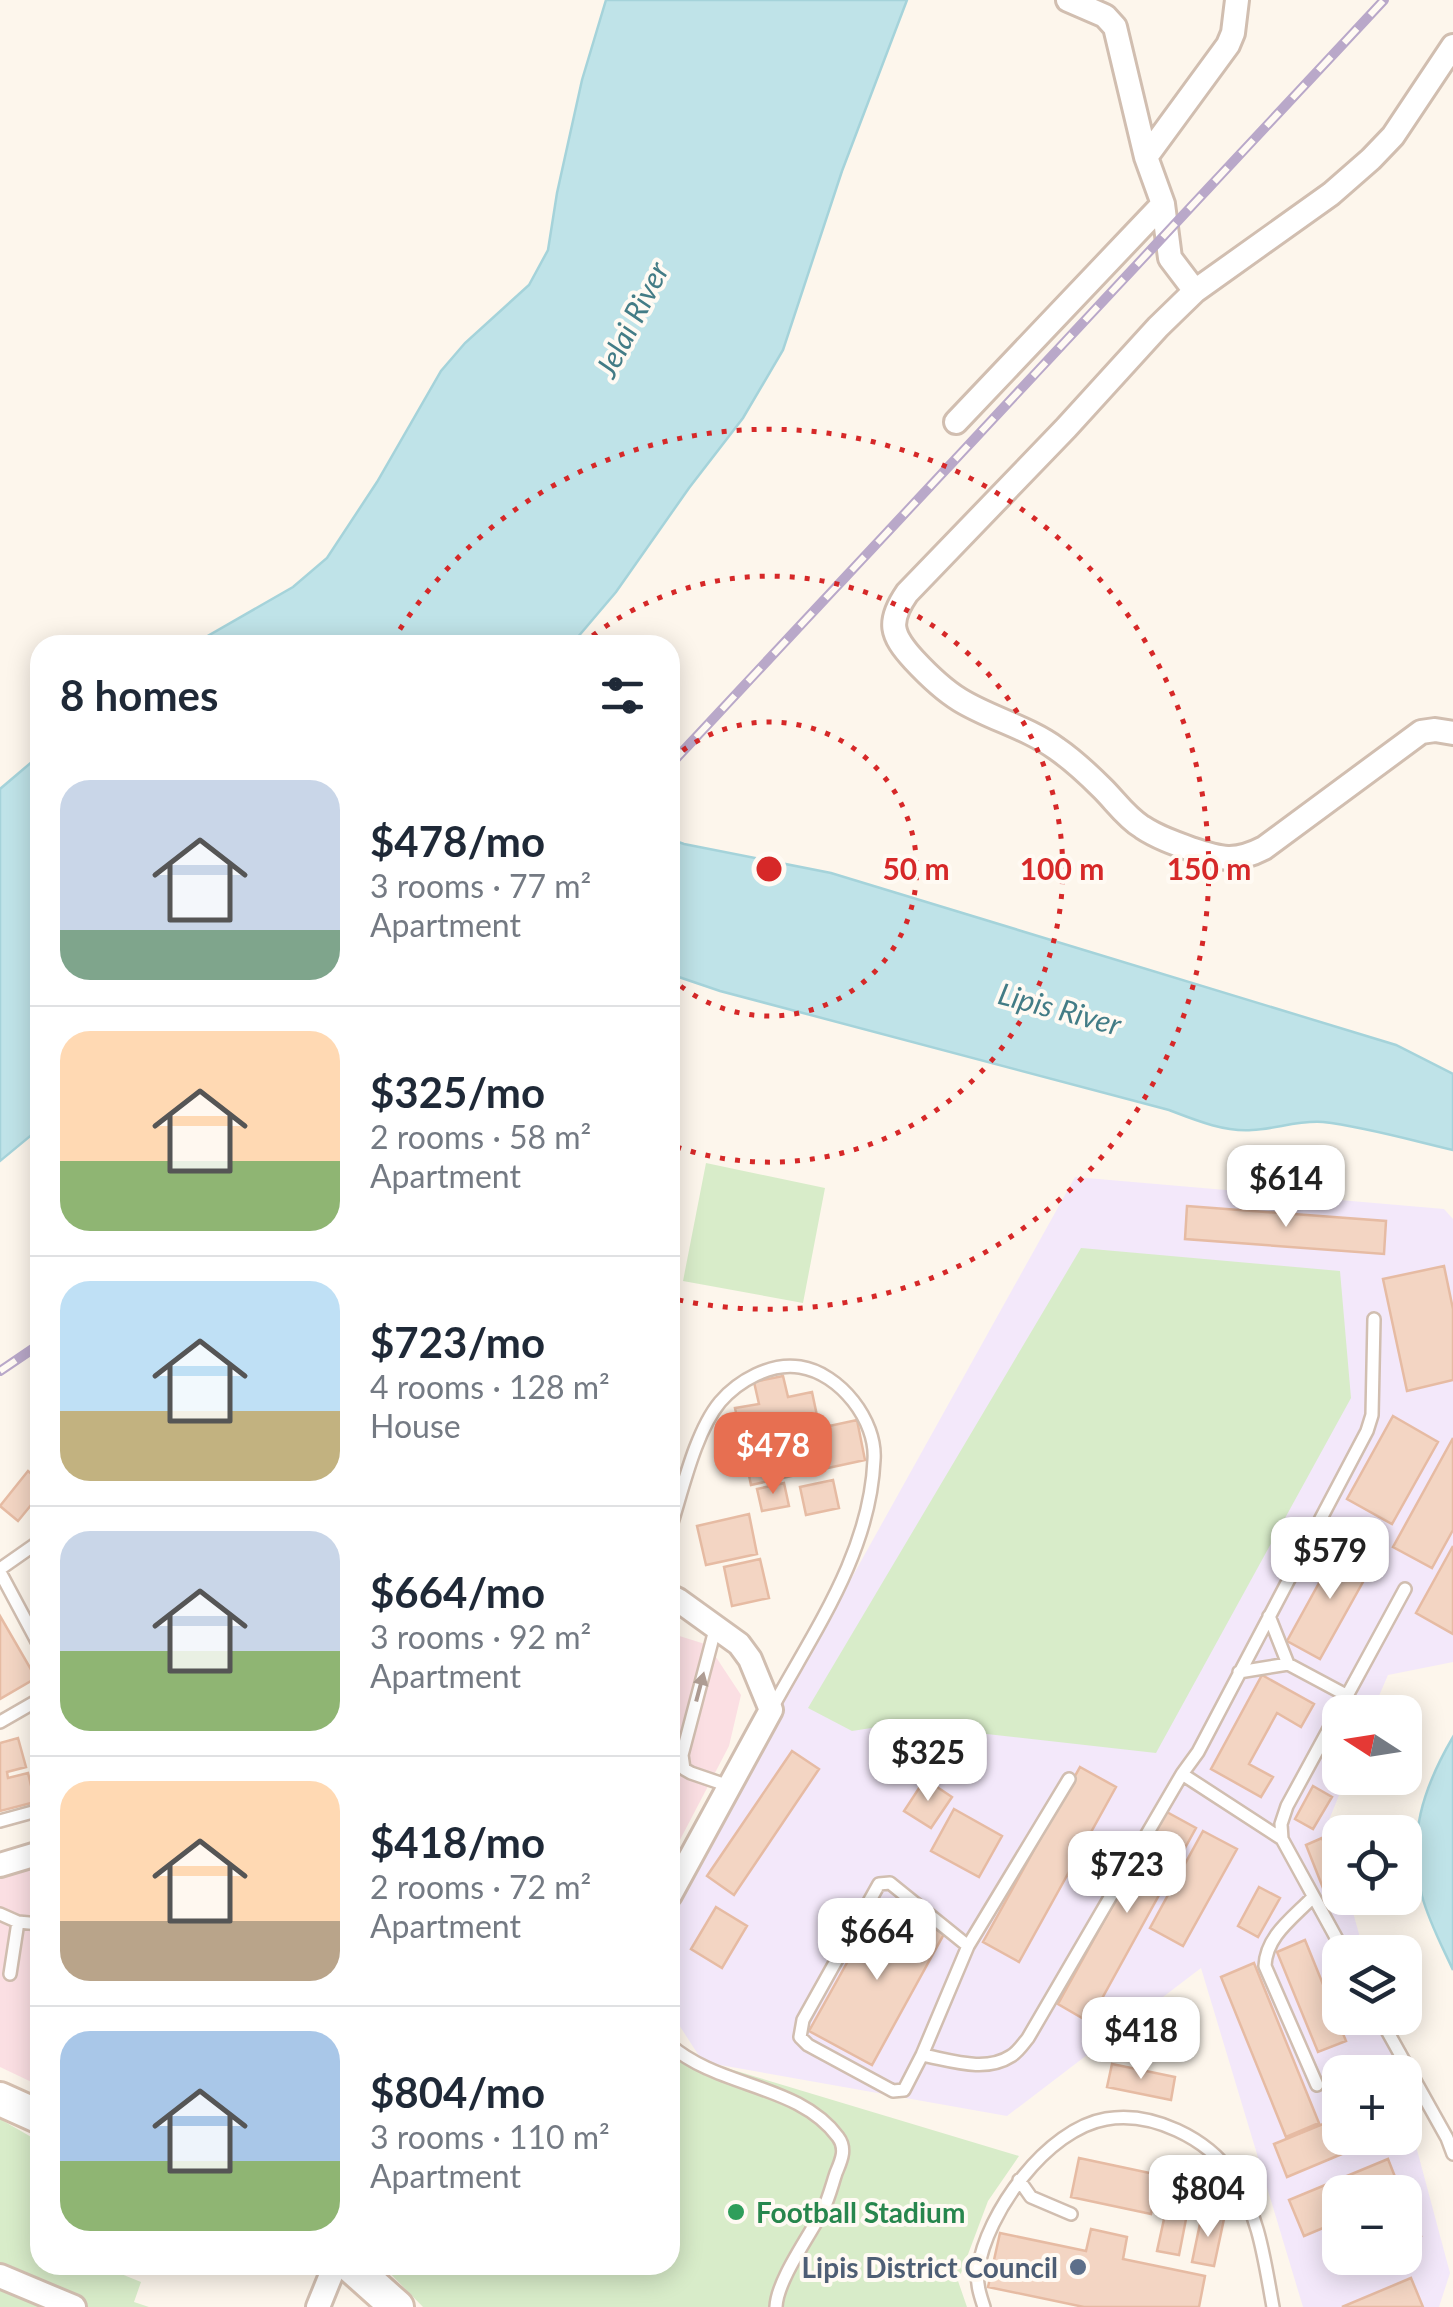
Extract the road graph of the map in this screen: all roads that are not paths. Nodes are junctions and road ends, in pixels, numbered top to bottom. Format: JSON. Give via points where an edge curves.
{"nodes":[{"id":1,"x":1068,"y":0,"type":"edge"},
{"id":2,"x":1237,"y":0,"type":"edge"},
{"id":3,"x":1453,"y":46,"type":"edge"},
{"id":4,"x":1146,"y":157,"type":"junction"},
{"id":5,"x":1164,"y":204,"type":"junction"},
{"id":6,"x":1195,"y":291,"type":"junction"},
{"id":7,"x":956,"y":422,"type":"dead end"},
{"id":8,"x":1453,"y":733,"type":"edge"},
{"id":9,"x":1374,"y":1319,"type":"dead end"},
{"id":10,"x":680,"y":1496,"type":"edge"},
{"id":11,"x":30,"y":1549,"type":"edge"},
{"id":12,"x":0,"y":1570,"type":"edge"},
{"id":13,"x":1404,"y":1589,"type":"dead end"},
{"id":14,"x":680,"y":1601,"type":"edge"},
{"id":15,"x":1269,"y":1616,"type":"junction"},
{"id":16,"x":716,"y":1626,"type":"junction"},
{"id":17,"x":30,"y":1628,"type":"edge"},
{"id":18,"x":1288,"y":1664,"type":"junction"},
{"id":19,"x":1239,"y":1672,"type":"junction"},
{"id":20,"x":1346,"y":1694,"type":"junction"},
{"id":21,"x":30,"y":1705,"type":"edge"},
{"id":22,"x":771,"y":1710,"type":"junction"},
{"id":23,"x":0,"y":1722,"type":"edge"},
{"id":24,"x":1182,"y":1774,"type":"junction"},
{"id":25,"x":1068,"y":1779,"type":"dead end"},
{"id":26,"x":729,"y":1786,"type":"junction"},
{"id":27,"x":30,"y":1813,"type":"edge"},
{"id":28,"x":0,"y":1822,"type":"edge"},
{"id":29,"x":1282,"y":1840,"type":"junction"},
{"id":30,"x":30,"y":1855,"type":"edge"},
{"id":31,"x":0,"y":1865,"type":"edge"},
{"id":32,"x":680,"y":1877,"type":"edge"},
{"id":33,"x":1313,"y":1898,"type":"junction"},
{"id":34,"x":0,"y":1914,"type":"edge"},
{"id":35,"x":18,"y":1922,"type":"junction"},
{"id":36,"x":30,"y":1923,"type":"edge"},
{"id":37,"x":1334,"y":1935,"type":"edge"},
{"id":38,"x":968,"y":1946,"type":"junction"},
{"id":39,"x":10,"y":1974,"type":"dead end"},
{"id":40,"x":1390,"y":2035,"type":"edge"},
{"id":41,"x":680,"y":2054,"type":"edge"},
{"id":42,"x":922,"y":2055,"type":"junction"},
{"id":43,"x":1317,"y":2085,"type":"dead end"},
{"id":44,"x":0,"y":2100,"type":"edge"},
{"id":45,"x":30,"y":2113,"type":"edge"},
{"id":46,"x":1453,"y":2154,"type":"edge"},
{"id":47,"x":1020,"y":2180,"type":"junction"},
{"id":48,"x":1071,"y":2214,"type":"dead end"},
{"id":49,"x":330,"y":2275,"type":"edge"},
{"id":50,"x":361,"y":2275,"type":"edge"},
{"id":51,"x":0,"y":2276,"type":"edge"},
{"id":52,"x":74,"y":2307,"type":"edge"},
{"id":53,"x":318,"y":2307,"type":"edge"},
{"id":54,"x":397,"y":2307,"type":"edge"},
{"id":55,"x":776,"y":2307,"type":"edge"},
{"id":56,"x":984,"y":2307,"type":"edge"},
{"id":57,"x":1274,"y":2307,"type":"edge"}],
"edges":[{"from":1,"to":4,"type":"street","via":[[1115,27]]},
{"from":2,"to":4,"type":"street","via":[[1228,44]]},
{"from":3,"to":6,"type":"street","via":[[1371,160]]},
{"from":4,"to":5,"type":"street"},
{"from":5,"to":6,"type":"street","via":[[1170,258]]},
{"from":5,"to":7,"type":"street"},
{"from":6,"to":8,"type":"street","via":[[907,593],[896,608],[896,637],[935,682],[1061,751],[1140,826],[1214,857],[1232,860],[1264,848],[1421,732]]},
{"from":9,"to":15,"type":"lane","via":[[1372,1415]]},
{"from":10,"to":22,"type":"lane","via":[[710,1416],[760,1373],[801,1367],[826,1376],[861,1410],[874,1440],[863,1532]]},
{"from":11,"to":12,"type":"lane"},
{"from":12,"to":17,"type":"lane"},
{"from":13,"to":20,"type":"lane"},
{"from":14,"to":16,"type":"street"},
{"from":15,"to":18,"type":"lane"},
{"from":15,"to":19,"type":"lane"},
{"from":16,"to":22,"type":"street","via":[[750,1659]]},
{"from":26,"to":16,"type":"lane","one_way":true,"via":[[684,1769],[682,1755]]},
{"from":18,"to":19,"type":"lane"},
{"from":18,"to":20,"type":"lane"},
{"from":19,"to":24,"type":"lane"},
{"from":20,"to":29,"type":"lane","via":[[1283,1814]]},
{"from":21,"to":23,"type":"lane"},
{"from":22,"to":26,"type":"street"},
{"from":24,"to":29,"type":"lane"},
{"from":24,"to":42,"type":"lane","via":[[1014,2055],[974,2064]]},
{"from":25,"to":38,"type":"lane"},
{"from":26,"to":32,"type":"street"},
{"from":27,"to":28,"type":"lane"},
{"from":29,"to":33,"type":"lane"},
{"from":30,"to":31,"type":"street"},
{"from":33,"to":37,"type":"lane"},
{"from":33,"to":43,"type":"lane","via":[[1272,1940],[1265,1966]]},
{"from":34,"to":35,"type":"lane"},
{"from":35,"to":36,"type":"lane"},
{"from":35,"to":39,"type":"lane"},
{"from":38,"to":42,"type":"lane"},
{"from":38,"to":42,"type":"lane","via":[[890,1884],[879,1884],[803,2020],[800,2036],[808,2045],[893,2091],[904,2090]]},
{"from":40,"to":46,"type":"lane"},
{"from":41,"to":55,"type":"lane","via":[[799,2103],[841,2140],[843,2154],[825,2206]]},
{"from":44,"to":45,"type":"street"},
{"from":47,"to":48,"type":"lane","via":[[1031,2198]]},
{"from":47,"to":56,"type":"lane","via":[[982,2251],[977,2274]]},
{"from":47,"to":57,"type":"lane","via":[[1054,2144],[1107,2118],[1164,2125],[1192,2138],[1232,2175],[1249,2206]]},
{"from":49,"to":53,"type":"street"},
{"from":50,"to":54,"type":"street"},
{"from":51,"to":52,"type":"street"}]}
